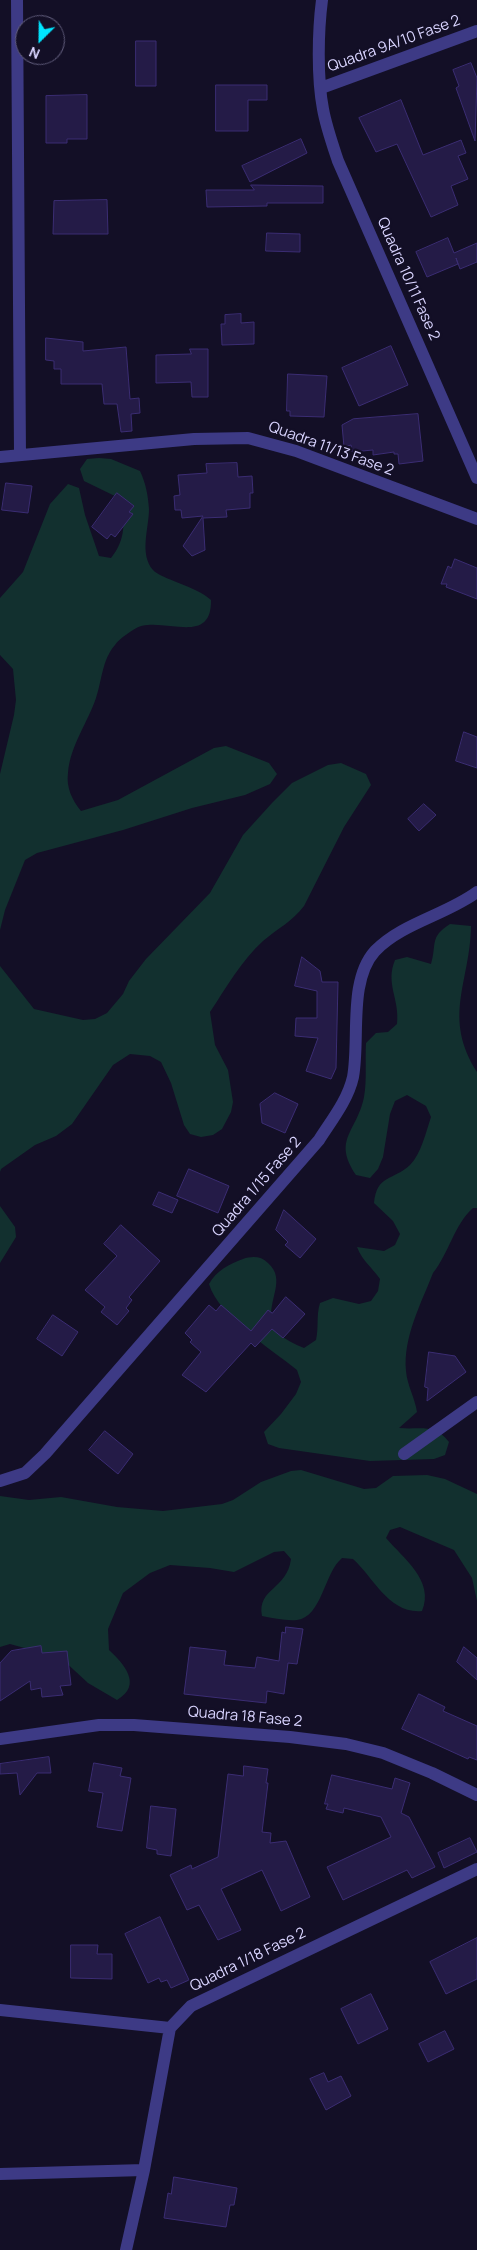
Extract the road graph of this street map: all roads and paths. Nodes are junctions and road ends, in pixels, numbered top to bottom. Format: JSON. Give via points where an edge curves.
{"nodes":[{"id":1,"x":17,"y":0,"type":"edge"},
{"id":2,"x":322,"y":0,"type":"edge"},
{"id":3,"x":477,"y":31,"type":"edge"},
{"id":4,"x":321,"y":88,"type":"junction"},
{"id":5,"x":20,"y":455,"type":"junction"},
{"id":6,"x":0,"y":456,"type":"edge"},
{"id":7,"x":477,"y":478,"type":"edge"},
{"id":8,"x":477,"y":519,"type":"edge"},
{"id":9,"x":477,"y":892,"type":"edge"},
{"id":10,"x":477,"y":1402,"type":"edge"},
{"id":11,"x":404,"y":1454,"type":"dead end"},
{"id":12,"x":0,"y":1481,"type":"edge"},
{"id":13,"x":0,"y":1739,"type":"edge"},
{"id":14,"x":477,"y":1795,"type":"edge"},
{"id":15,"x":477,"y":1869,"type":"edge"},
{"id":16,"x":0,"y":2010,"type":"edge"},
{"id":17,"x":170,"y":2028,"type":"junction"},
{"id":18,"x":144,"y":2170,"type":"junction"},
{"id":19,"x":0,"y":2174,"type":"edge"},
{"id":20,"x":126,"y":2250,"type":"edge"}],
"edges":[{"from":1,"to":5,"type":"street"},
{"from":2,"to":4,"type":"street","name":"Quadra 10/11 Fase 2"},
{"from":3,"to":4,"type":"street","name":"Quadra 9A/10 Fase 2"},
{"from":4,"to":7,"type":"street","name":"Quadra 10/11 Fase 2","via":[[326,126],[338,160]]},
{"from":5,"to":6,"type":"street","name":"Quadra 11/13 Fase 2"},
{"from":5,"to":8,"type":"street","name":"Quadra 11/13 Fase 2","via":[[194,439],[248,438],[296,451]]},
{"from":9,"to":12,"type":"street","name":"Quadra 1/15 Fase 2","via":[[461,904],[385,942],[374,953],[359,989],[348,1092],[319,1140],[46,1454],[25,1473]]},
{"from":10,"to":11,"type":"street"},
{"from":13,"to":14,"type":"street","name":"Quadra 18 Fase 2","via":[[99,1725],[290,1737],[346,1744],[383,1753]]},
{"from":15,"to":17,"type":"street","name":"Quadra 1/18 Fase 2","via":[[191,2006]]},
{"from":16,"to":17,"type":"street"},
{"from":17,"to":18,"type":"street"},
{"from":18,"to":19,"type":"street"},
{"from":18,"to":20,"type":"street"}]}
